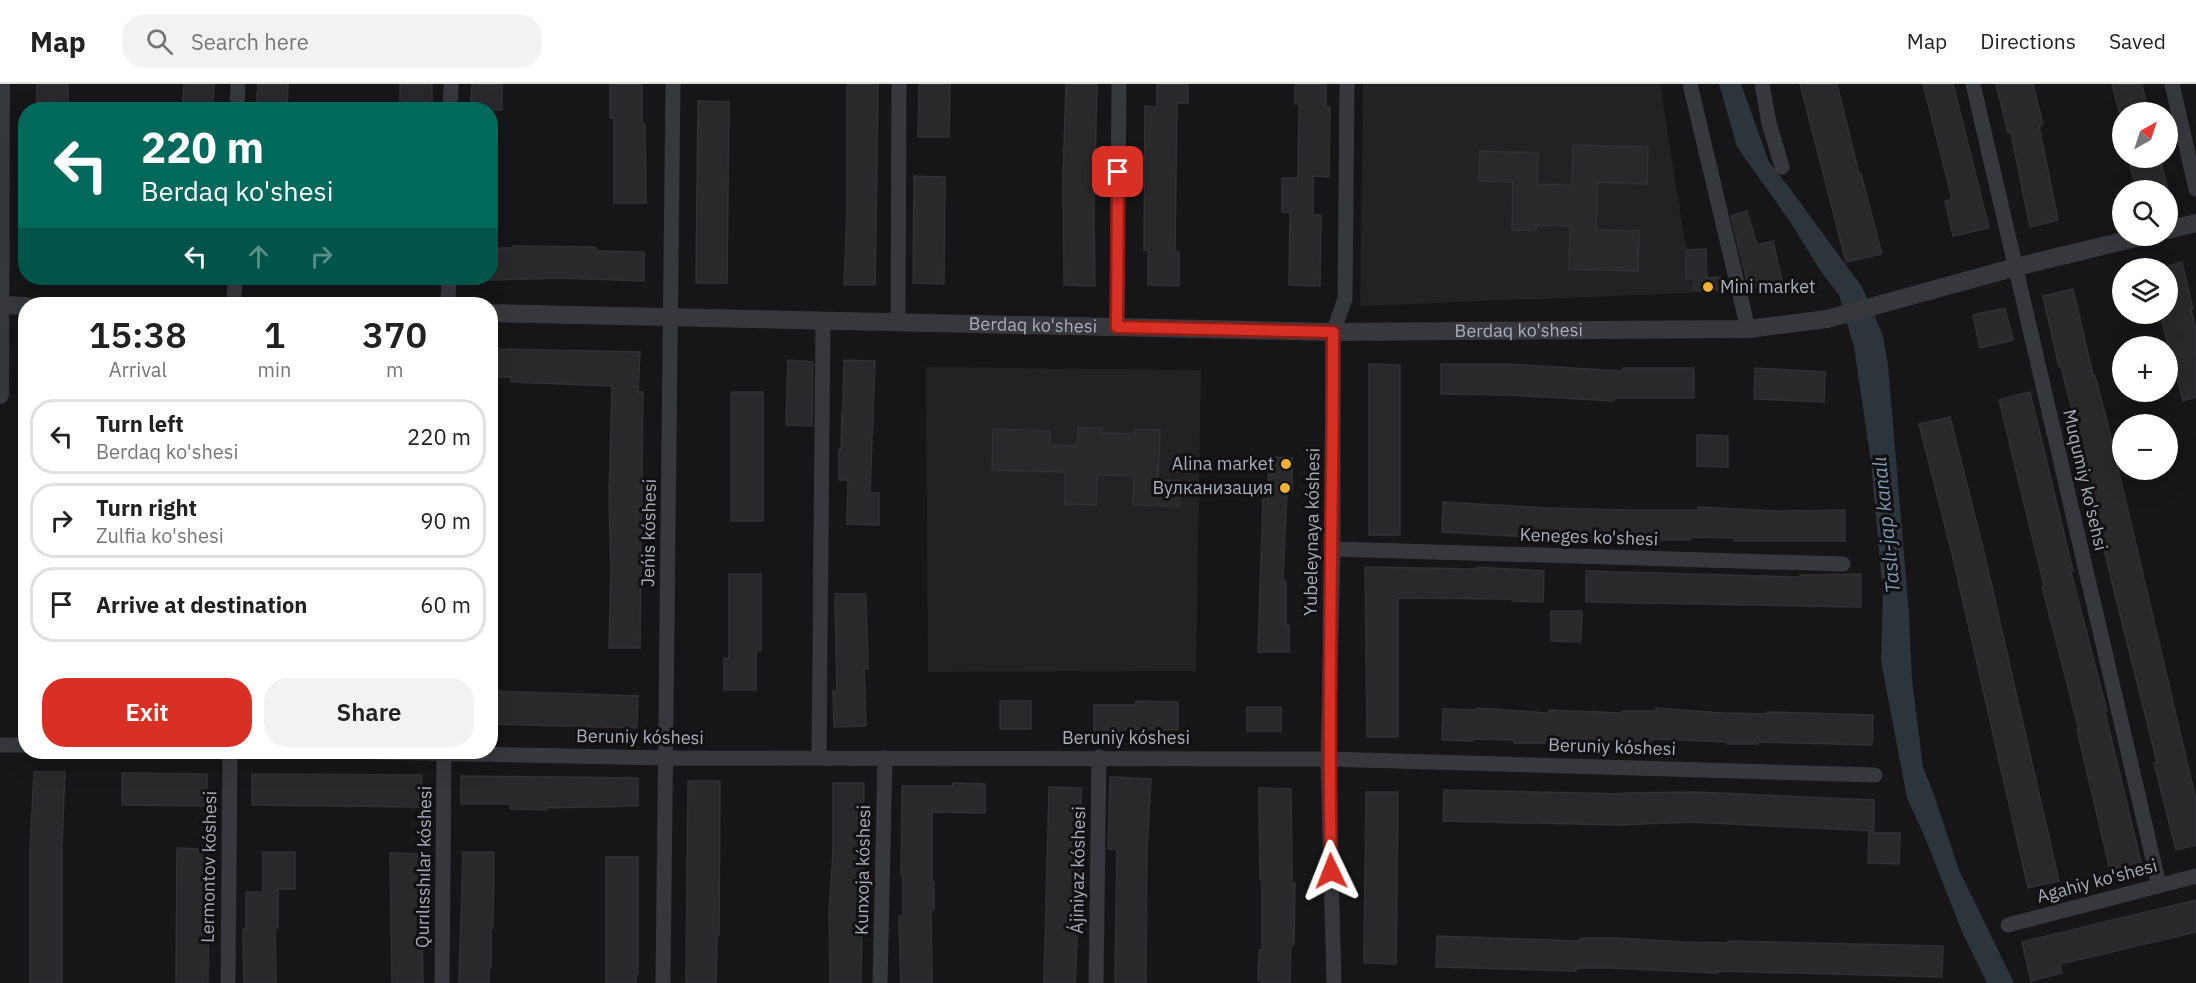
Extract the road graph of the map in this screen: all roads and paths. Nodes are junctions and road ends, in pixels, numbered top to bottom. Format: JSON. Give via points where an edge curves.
{"nodes":[{"id":1,"x":1,"y":84,"type":"edge"},
{"id":2,"x":238,"y":84,"type":"edge"},
{"id":3,"x":451,"y":84,"type":"edge"},
{"id":4,"x":673,"y":84,"type":"edge"},
{"id":5,"x":899,"y":84,"type":"edge"},
{"id":6,"x":1119,"y":84,"type":"edge"},
{"id":7,"x":1347,"y":84,"type":"edge"},
{"id":8,"x":1690,"y":84,"type":"edge"},
{"id":9,"x":1762,"y":84,"type":"edge"},
{"id":10,"x":1973,"y":84,"type":"edge"},
{"id":11,"x":2172,"y":84,"type":"edge"},
{"id":12,"x":237,"y":102,"type":"edge"},
{"id":13,"x":450,"y":102,"type":"edge"},
{"id":14,"x":0,"y":133,"type":"edge"},
{"id":15,"x":1782,"y":167,"type":"dead end"},
{"id":16,"x":2196,"y":189,"type":"edge"},
{"id":17,"x":2196,"y":223,"type":"edge"},
{"id":18,"x":2178,"y":228,"type":"edge"},
{"id":19,"x":2112,"y":244,"type":"edge"},
{"id":20,"x":2016,"y":267,"type":"junction"},
{"id":21,"x":1,"y":305,"type":"edge"},
{"id":22,"x":18,"y":306,"type":"edge"},
{"id":23,"x":498,"y":314,"type":"edge"},
{"id":24,"x":671,"y":318,"type":"junction"},
{"id":25,"x":823,"y":321,"type":"junction"},
{"id":26,"x":898,"y":323,"type":"junction"},
{"id":27,"x":1117,"y":327,"type":"junction"},
{"id":28,"x":1748,"y":329,"type":"junction"},
{"id":29,"x":1333,"y":332,"type":"junction"},
{"id":30,"x":0,"y":395,"type":"edge"},
{"id":31,"x":1332,"y":549,"type":"junction"},
{"id":32,"x":1843,"y":564,"type":"dead end"},
{"id":33,"x":0,"y":745,"type":"edge"},
{"id":34,"x":18,"y":745,"type":"edge"},
{"id":35,"x":498,"y":754,"type":"edge"},
{"id":36,"x":819,"y":757,"type":"junction"},
{"id":37,"x":1099,"y":757,"type":"junction"},
{"id":38,"x":666,"y":758,"type":"junction"},
{"id":39,"x":885,"y":758,"type":"junction"},
{"id":40,"x":230,"y":759,"type":"edge"},
{"id":41,"x":444,"y":759,"type":"edge"},
{"id":42,"x":1329,"y":759,"type":"junction"},
{"id":43,"x":1875,"y":775,"type":"dead end"},
{"id":44,"x":2196,"y":876,"type":"edge"},
{"id":45,"x":2159,"y":885,"type":"junction"},
{"id":46,"x":2008,"y":925,"type":"dead end"},
{"id":47,"x":228,"y":983,"type":"edge"},
{"id":48,"x":442,"y":983,"type":"edge"},
{"id":49,"x":663,"y":983,"type":"edge"},
{"id":50,"x":880,"y":983,"type":"edge"},
{"id":51,"x":1096,"y":983,"type":"edge"},
{"id":52,"x":1334,"y":983,"type":"edge"}],
"edges":[{"from":1,"to":14,"type":"street"},
{"from":2,"to":12,"type":"street"},
{"from":3,"to":13,"type":"street"},
{"from":4,"to":24,"type":"street","name":"Jeńis kóshesi"},
{"from":5,"to":26,"type":"street"},
{"from":6,"to":27,"type":"street"},
{"from":7,"to":29,"type":"street","name":"Yubeleynaya kóshesi","via":[[1346,299]]},
{"from":8,"to":28,"type":"street"},
{"from":9,"to":15,"type":"street","via":[[1768,123]]},
{"from":10,"to":20,"type":"street","name":"Muqumiy ko'sehsi"},
{"from":11,"to":16,"type":"street"},
{"from":14,"to":21,"type":"street"},
{"from":17,"to":18,"type":"street"},
{"from":19,"to":20,"type":"street","name":"Berdaq ko'shesi"},
{"from":20,"to":28,"type":"street","name":"Berdaq ko'shesi","via":[[1827,319]]},
{"from":20,"to":45,"type":"street","name":"Muqumiy ko'sehsi"},
{"from":21,"to":22,"type":"street"},
{"from":21,"to":30,"type":"street"},
{"from":23,"to":24,"type":"street","name":"Berdaq ko'shesi"},
{"from":24,"to":25,"type":"street","name":"Berdaq ko'shesi"},
{"from":24,"to":38,"type":"street","name":"Jeńis kóshesi"},
{"from":25,"to":26,"type":"street","name":"Berdaq ko'shesi"},
{"from":25,"to":36,"type":"street"},
{"from":26,"to":27,"type":"street","name":"Berdaq ko'shesi"},
{"from":27,"to":29,"type":"street","name":"Berdaq ko'shesi"},
{"from":28,"to":29,"type":"street","name":"Berdaq ko'shesi"},
{"from":29,"to":31,"type":"street","name":"Yubeleynaya kóshesi"},
{"from":31,"to":32,"type":"street","name":"Keneges ko'shesi"},
{"from":31,"to":42,"type":"street","name":"Yubeleynaya kóshesi"},
{"from":33,"to":34,"type":"street"},
{"from":35,"to":38,"type":"street","name":"Beruniy kóshesi"},
{"from":36,"to":38,"type":"street","name":"Beruniy kóshesi"},
{"from":36,"to":39,"type":"street","name":"Beruniy kóshesi"},
{"from":37,"to":39,"type":"street","name":"Beruniy kóshesi"},
{"from":37,"to":42,"type":"street","name":"Beruniy kóshesi"},
{"from":37,"to":51,"type":"street","name":"Ájiniyaz kóshesi"},
{"from":38,"to":49,"type":"street","name":"Jeńis kóshesi"},
{"from":39,"to":50,"type":"street","name":"Kunxoja kóshesi"},
{"from":40,"to":47,"type":"street","name":"Lermontov kóshesi"},
{"from":41,"to":48,"type":"street","name":"Qurılısshılar kóshesi"},
{"from":42,"to":43,"type":"street","name":"Beruniy kóshesi"},
{"from":42,"to":52,"type":"street","name":"Yubeleynaya kóshesi"},
{"from":44,"to":45,"type":"street","name":"Agahiy ko'shesi"},
{"from":45,"to":46,"type":"street","name":"Agahiy ko'shesi"}]}
